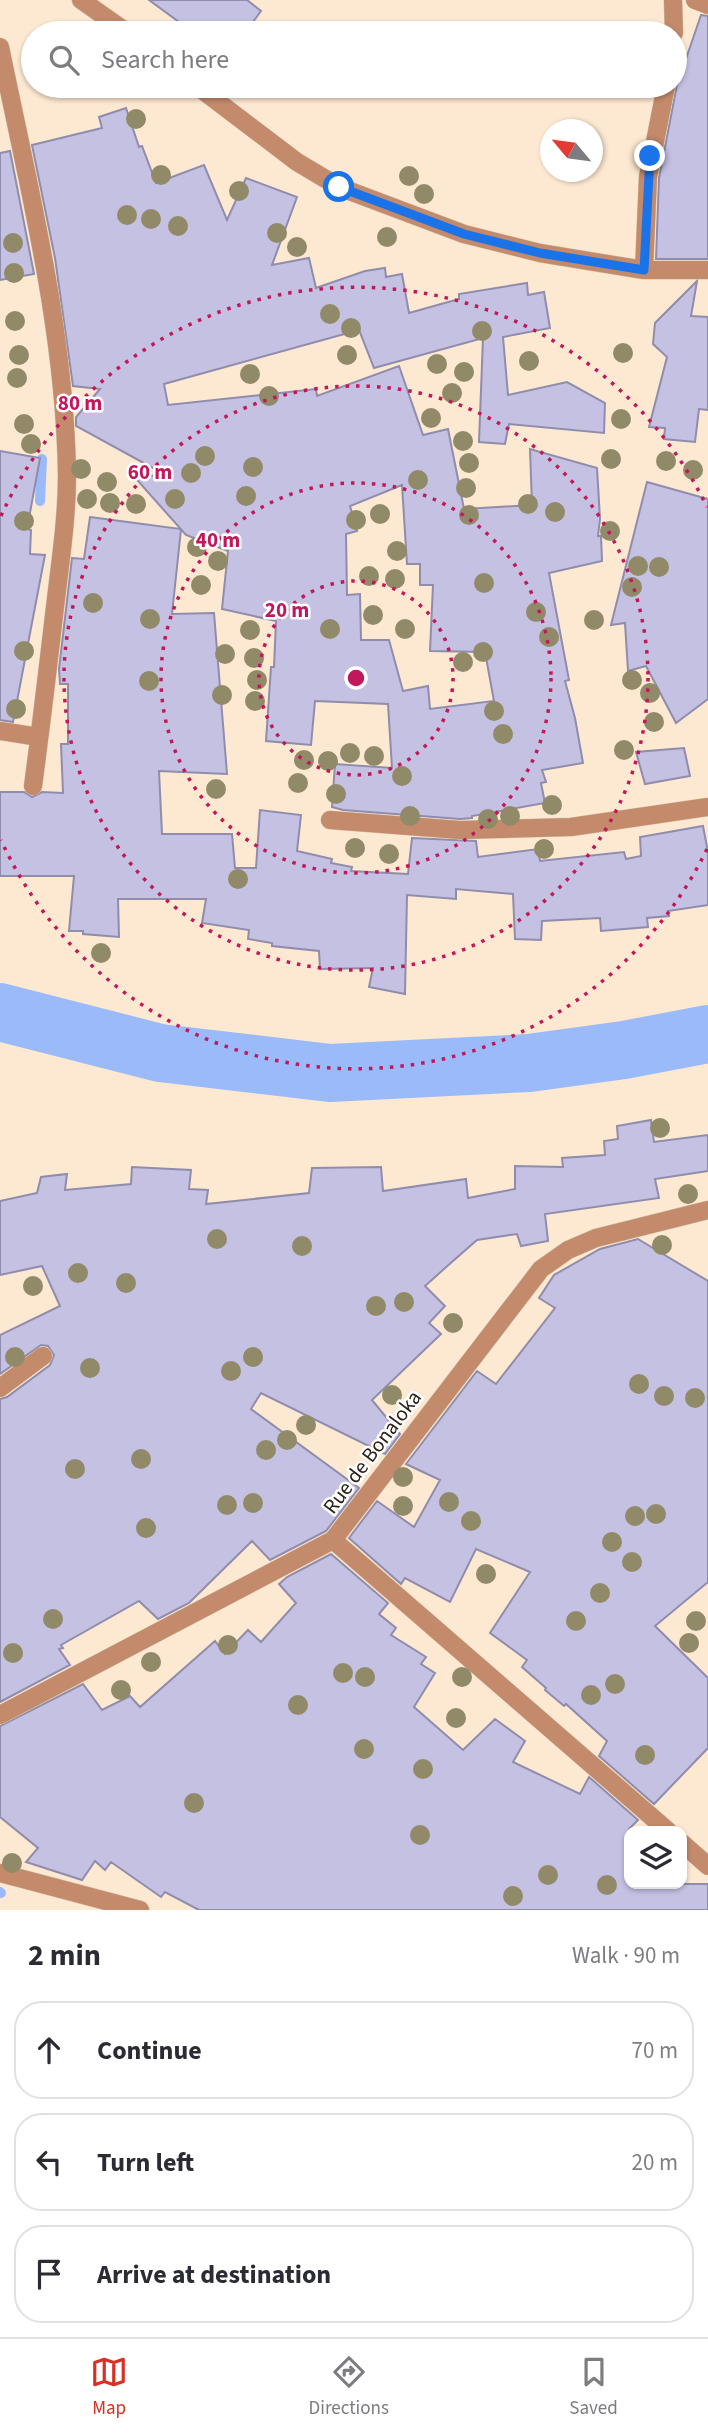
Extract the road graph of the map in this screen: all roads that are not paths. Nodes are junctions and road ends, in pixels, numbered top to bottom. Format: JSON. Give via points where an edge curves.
{"nodes":[{"id":1,"x":82,"y":0,"type":"edge"},
{"id":2,"x":673,"y":0,"type":"edge"},
{"id":3,"x":695,"y":0,"type":"edge"},
{"id":4,"x":708,"y":5,"type":"edge"},
{"id":5,"x":111,"y":21,"type":"edge"},
{"id":6,"x":674,"y":21,"type":"edge"},
{"id":7,"x":0,"y":47,"type":"edge"},
{"id":8,"x":213,"y":98,"type":"edge"},
{"id":9,"x":664,"y":98,"type":"edge"},
{"id":10,"x":644,"y":270,"type":"junction"},
{"id":11,"x":708,"y":270,"type":"edge"},
{"id":12,"x":0,"y":731,"type":"edge"},
{"id":13,"x":39,"y":737,"type":"junction"},
{"id":14,"x":33,"y":786,"type":"dead end"},
{"id":15,"x":708,"y":807,"type":"edge"},
{"id":16,"x":330,"y":820,"type":"dead end"},
{"id":17,"x":708,"y":1210,"type":"edge"},
{"id":18,"x":43,"y":1356,"type":"dead end"},
{"id":19,"x":0,"y":1388,"type":"edge"},
{"id":20,"x":333,"y":1540,"type":"junction"},
{"id":21,"x":0,"y":1715,"type":"edge"},
{"id":22,"x":662,"y":1826,"type":"edge"},
{"id":23,"x":687,"y":1847,"type":"edge"},
{"id":24,"x":708,"y":1866,"type":"edge"},
{"id":25,"x":0,"y":1873,"type":"edge"},
{"id":26,"x":140,"y":1910,"type":"edge"}],
"edges":[{"from":1,"to":5,"type":"street"},
{"from":2,"to":6,"type":"street"},
{"from":3,"to":4,"type":"street"},
{"from":7,"to":13,"type":"street","via":[[42,244],[66,432],[59,573]]},
{"from":8,"to":10,"type":"street","via":[[297,162],[339,187],[464,234],[540,253]]},
{"from":9,"to":10,"type":"street","via":[[648,177]]},
{"from":10,"to":11,"type":"street"},
{"from":12,"to":13,"type":"street"},
{"from":13,"to":14,"type":"street"},
{"from":15,"to":16,"type":"street","via":[[557,827],[460,830]]},
{"from":17,"to":20,"type":"street","name":"Rue de Bonaloka","via":[[596,1238],[541,1269]]},
{"from":18,"to":19,"type":"street"},
{"from":20,"to":21,"type":"street","name":"Rue de Bonaloka"},
{"from":20,"to":22,"type":"street"},
{"from":23,"to":24,"type":"street"},
{"from":25,"to":26,"type":"street"}]}
